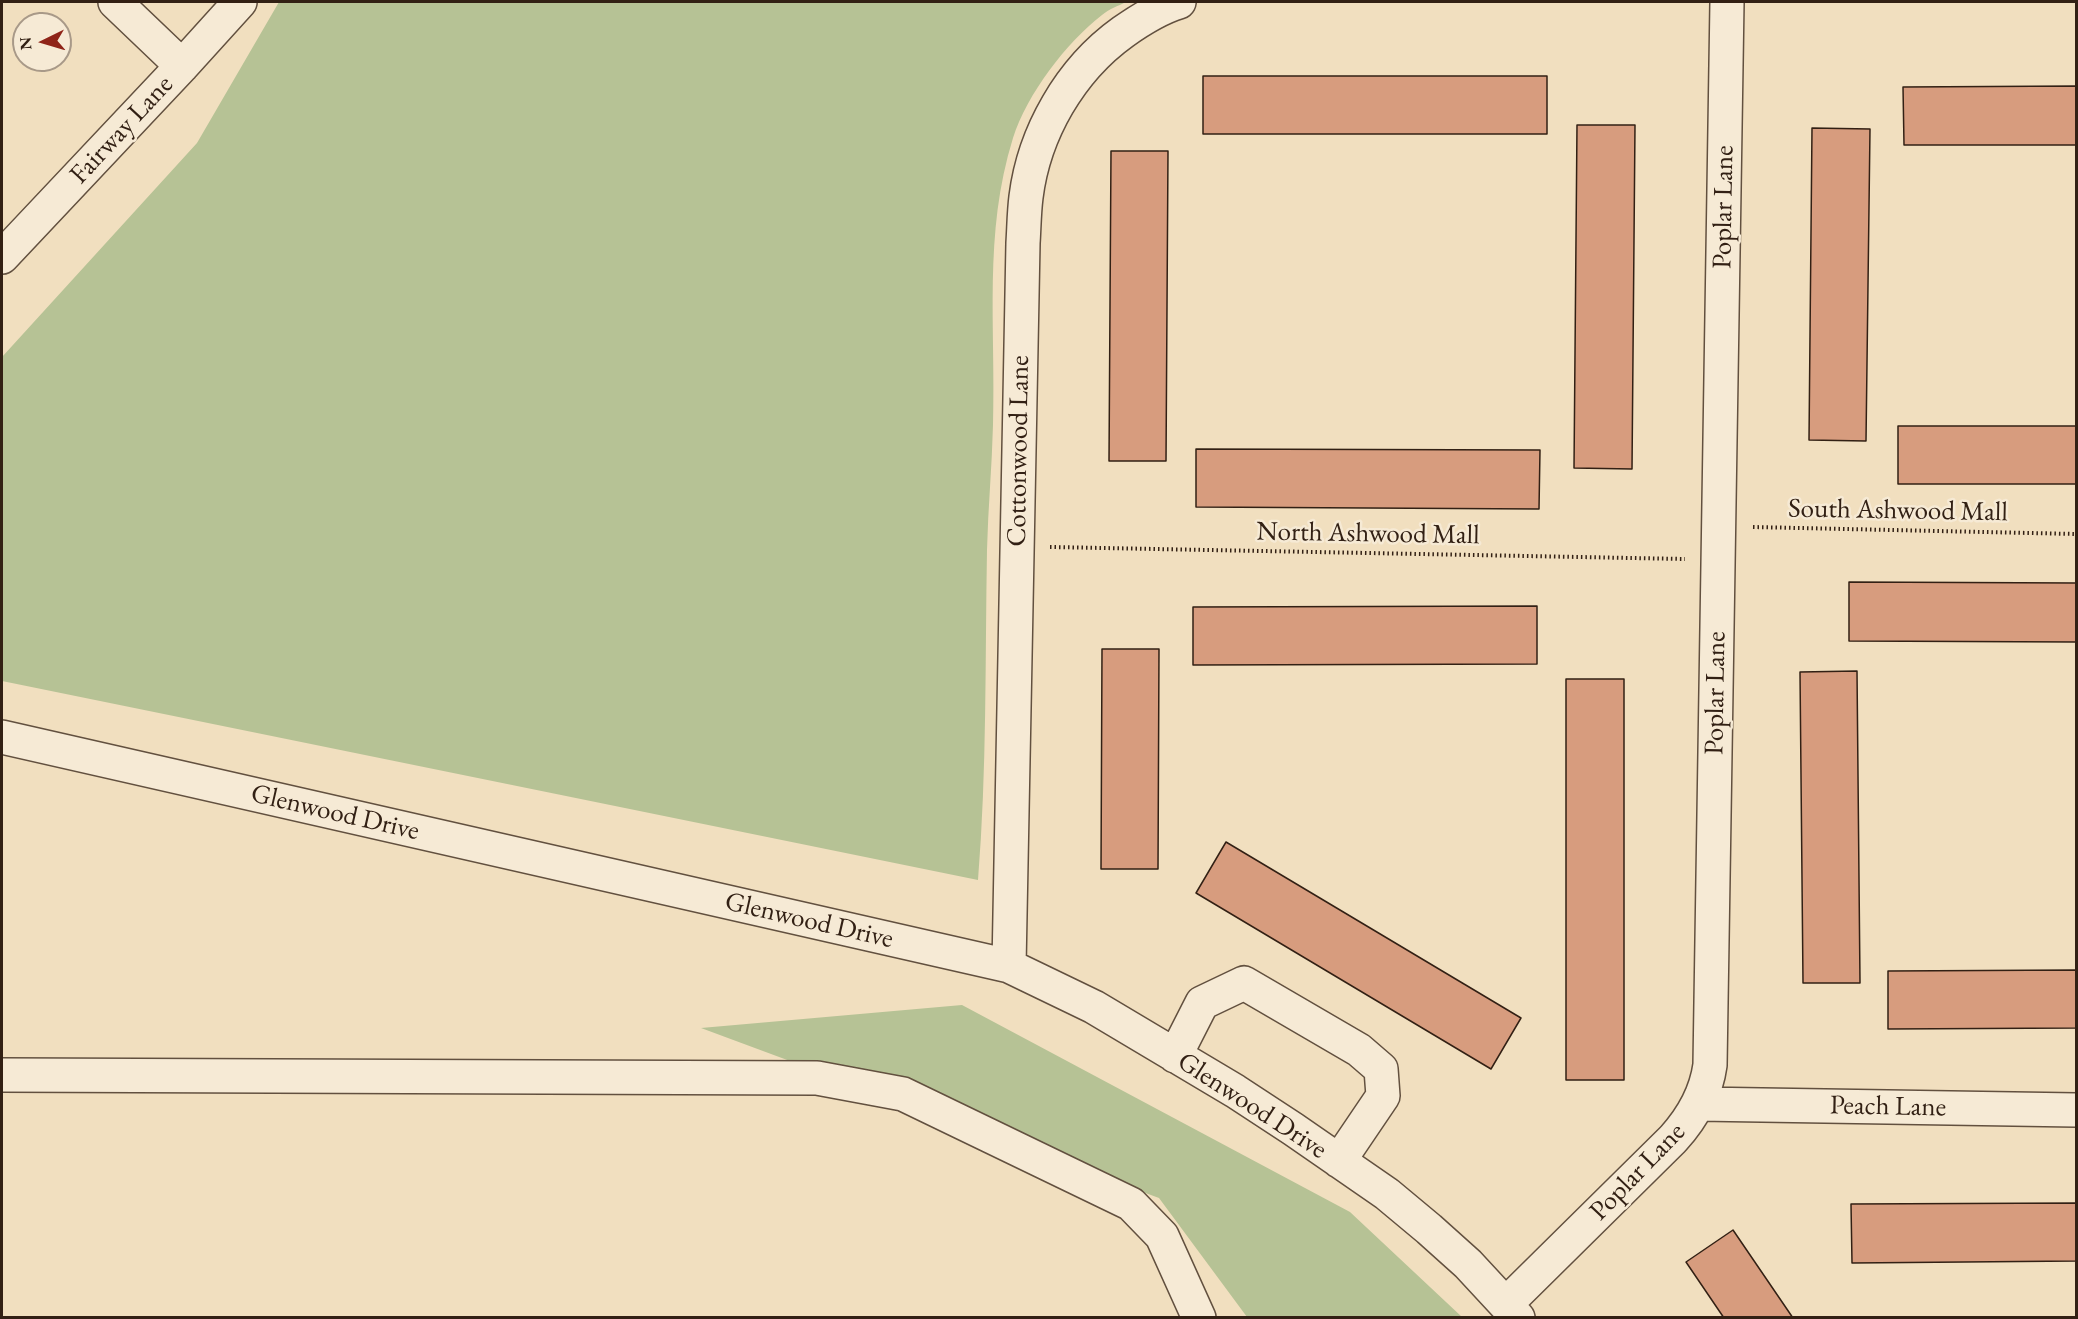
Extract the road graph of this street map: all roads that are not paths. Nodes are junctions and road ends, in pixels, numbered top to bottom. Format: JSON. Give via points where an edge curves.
{"nodes":[{"id":1,"x":115,"y":2,"type":"edge"},
{"id":2,"x":240,"y":2,"type":"edge"},
{"id":3,"x":1179,"y":2,"type":"edge"},
{"id":4,"x":1727,"y":2,"type":"edge"},
{"id":5,"x":182,"y":66,"type":"junction"},
{"id":6,"x":2,"y":257,"type":"edge"},
{"id":7,"x":2,"y":737,"type":"edge"},
{"id":8,"x":1009,"y":966,"type":"junction"},
{"id":9,"x":1175,"y":1056,"type":"junction"},
{"id":10,"x":2,"y":1075,"type":"edge"},
{"id":11,"x":1698,"y":1104,"type":"junction"},
{"id":12,"x":2076,"y":1110,"type":"edge"},
{"id":13,"x":1339,"y":1161,"type":"junction"},
{"id":14,"x":1512,"y":1311,"type":"edge"},
{"id":15,"x":1199,"y":1317,"type":"edge"}],
"edges":[{"from":1,"to":5,"type":"street"},
{"from":2,"to":5,"type":"street","name":"Fairway Lane"},
{"from":3,"to":8,"type":"street","name":"Cottonwood Lane","via":[[1138,21],[1089,62],[1047,123],[1026,196]]},
{"from":4,"to":11,"type":"street","name":"Poplar Lane","via":[[1710,1065],[1708,1082]]},
{"from":5,"to":6,"type":"street","name":"Fairway Lane"},
{"from":7,"to":8,"type":"street","name":"Glenwood Drive"},
{"from":8,"to":9,"type":"street","name":"Glenwood Drive","via":[[1094,1007]]},
{"from":9,"to":13,"type":"street","name":"Glenwood Drive"},
{"from":9,"to":13,"type":"street","via":[[1202,1003],[1244,983],[1359,1050],[1381,1069],[1383,1095]]},
{"from":10,"to":15,"type":"street","via":[[817,1078],[903,1094],[1131,1204],[1162,1236]]},
{"from":11,"to":12,"type":"street","name":"Peach Lane"},
{"from":11,"to":14,"type":"street","name":"Poplar Lane","via":[[1673,1139]]},
{"from":13,"to":14,"type":"street","name":"Glenwood Drive","via":[[1430,1229]]}]}
